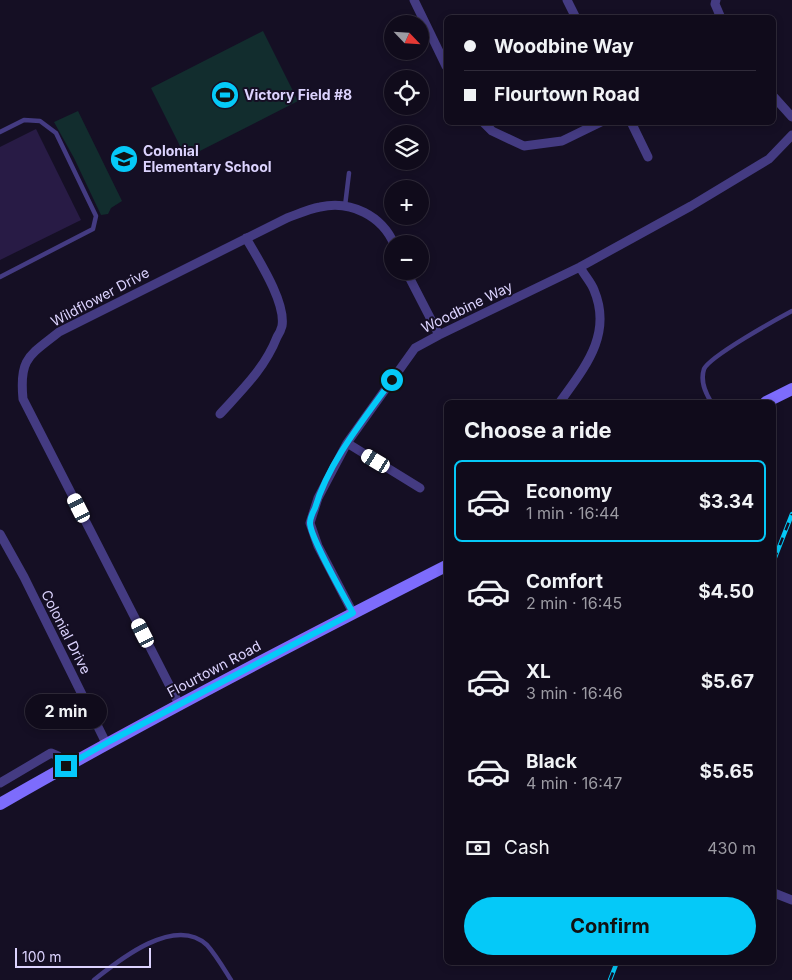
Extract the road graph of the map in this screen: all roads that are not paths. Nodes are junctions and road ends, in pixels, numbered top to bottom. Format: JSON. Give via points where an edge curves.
{"nodes":[{"id":1,"x":414,"y":0,"type":"edge"},
{"id":2,"x":567,"y":0,"type":"edge"},
{"id":3,"x":716,"y":0,"type":"edge"},
{"id":4,"x":574,"y":15,"type":"edge"},
{"id":5,"x":720,"y":15,"type":"edge"},
{"id":6,"x":444,"y":62,"type":"edge"},
{"id":7,"x":776,"y":99,"type":"edge"},
{"id":8,"x":792,"y":116,"type":"edge"},
{"id":9,"x":486,"y":125,"type":"edge"},
{"id":10,"x":595,"y":125,"type":"edge"},
{"id":11,"x":632,"y":125,"type":"edge"},
{"id":12,"x":0,"y":132,"type":"edge"},
{"id":13,"x":792,"y":135,"type":"edge"},
{"id":14,"x":648,"y":157,"type":"dead end"},
{"id":15,"x":349,"y":172,"type":"dead end"},
{"id":16,"x":345,"y":206,"type":"junction"},
{"id":17,"x":391,"y":235,"type":"edge"},
{"id":18,"x":246,"y":238,"type":"junction"},
{"id":19,"x":580,"y":267,"type":"junction"},
{"id":20,"x":0,"y":277,"type":"edge"},
{"id":21,"x":411,"y":280,"type":"edge"},
{"id":22,"x":792,"y":311,"type":"edge"},
{"id":23,"x":439,"y":334,"type":"junction"},
{"id":24,"x":792,"y":389,"type":"edge"},
{"id":25,"x":561,"y":400,"type":"edge"},
{"id":26,"x":710,"y":400,"type":"edge"},
{"id":27,"x":770,"y":400,"type":"edge"},
{"id":28,"x":220,"y":414,"type":"dead end"},
{"id":29,"x":348,"y":443,"type":"junction"},
{"id":30,"x":420,"y":488,"type":"dead end"},
{"id":31,"x":0,"y":534,"type":"edge"},
{"id":32,"x":444,"y":567,"type":"edge"},
{"id":33,"x":353,"y":613,"type":"junction"},
{"id":34,"x":180,"y":704,"type":"junction"},
{"id":35,"x":106,"y":743,"type":"junction"},
{"id":36,"x":66,"y":766,"type":"junction"},
{"id":37,"x":0,"y":783,"type":"edge"},
{"id":38,"x":0,"y":804,"type":"edge"},
{"id":39,"x":776,"y":894,"type":"edge"},
{"id":40,"x":792,"y":900,"type":"edge"},
{"id":41,"x":94,"y":980,"type":"edge"},
{"id":42,"x":231,"y":980,"type":"edge"}],
"edges":[{"from":1,"to":6,"type":"street"},
{"from":2,"to":4,"type":"street"},
{"from":3,"to":5,"type":"street"},
{"from":7,"to":8,"type":"street"},
{"from":9,"to":10,"type":"street","via":[[524,146],[562,141]]},
{"from":11,"to":14,"type":"street"},
{"from":12,"to":20,"type":"lane","via":[[24,120],[40,121],[56,133],[96,216],[93,229]]},
{"from":13,"to":19,"type":"street","name":"Woodbine Way","via":[[769,159]]},
{"from":15,"to":16,"type":"lane"},
{"from":16,"to":17,"type":"street","name":"Wildflower Drive","via":[[374,218]]},
{"from":16,"to":18,"type":"street","name":"Wildflower Drive","via":[[321,207],[287,218]]},
{"from":18,"to":28,"type":"street","via":[[270,282],[280,307],[282,326],[259,370]]},
{"from":18,"to":34,"type":"street","name":"Wildflower Drive","via":[[59,332],[32,354],[23,366],[23,399]]},
{"from":19,"to":23,"type":"street","name":"Woodbine Way"},
{"from":19,"to":25,"type":"street","via":[[594,290],[601,315],[600,331],[595,350]]},
{"from":21,"to":23,"type":"street"},
{"from":22,"to":26,"type":"lane","via":[[705,367],[702,381]]},
{"from":23,"to":29,"type":"street","name":"Woodbine Way","via":[[415,348]]},
{"from":24,"to":27,"type":"main road"},
{"from":29,"to":30,"type":"street"},
{"from":29,"to":33,"type":"street","name":"Woodbine Way","via":[[318,498],[310,523],[318,546]]},
{"from":31,"to":35,"type":"street","name":"Colonial Drive"},
{"from":32,"to":33,"type":"main road","name":"Flourtown Road"},
{"from":33,"to":34,"type":"main road","name":"Flourtown Road"},
{"from":34,"to":35,"type":"main road","name":"Flourtown Road"},
{"from":35,"to":36,"type":"main road","name":"Flourtown Road"},
{"from":36,"to":37,"type":"street","via":[[51,753]]},
{"from":36,"to":38,"type":"main road","name":"Flourtown Road"},
{"from":39,"to":40,"type":"street"},
{"from":41,"to":42,"type":"lane","via":[[141,947],[178,935],[206,945]]}]}
